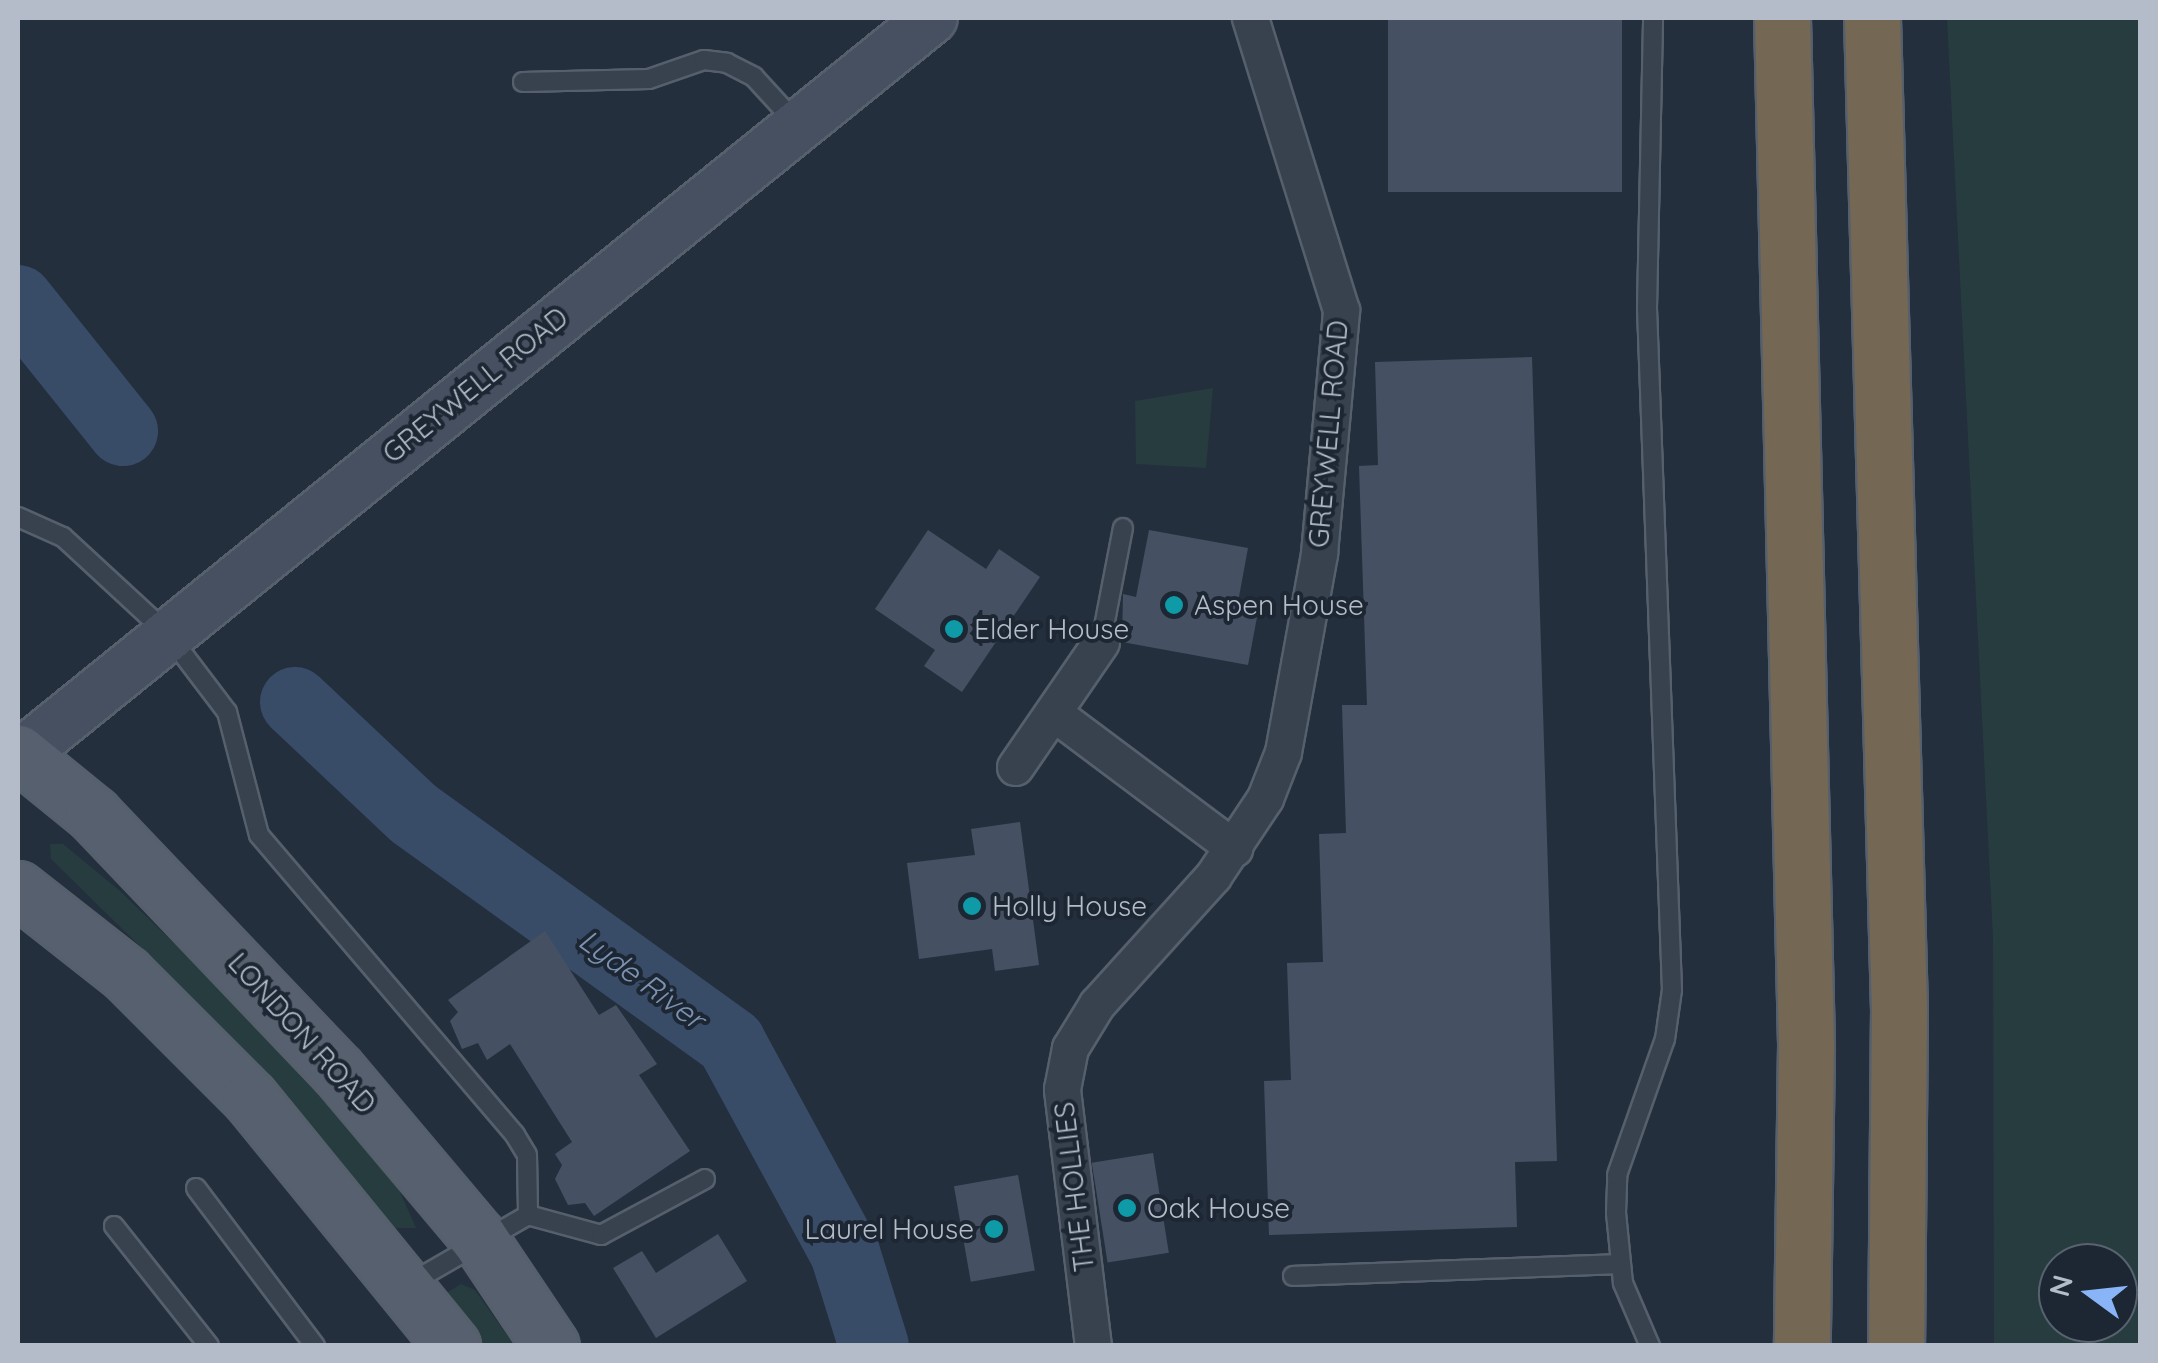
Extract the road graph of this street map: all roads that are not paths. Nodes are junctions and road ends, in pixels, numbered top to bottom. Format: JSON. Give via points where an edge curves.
{"nodes":[{"id":1,"x":932,"y":18,"type":"edge"},
{"id":2,"x":1250,"y":18,"type":"edge"},
{"id":3,"x":1652,"y":18,"type":"edge"},
{"id":4,"x":1782,"y":18,"type":"edge"},
{"id":5,"x":1872,"y":18,"type":"edge"},
{"id":6,"x":522,"y":82,"type":"dead end"},
{"id":7,"x":799,"y":125,"type":"junction"},
{"id":8,"x":18,"y":517,"type":"edge"},
{"id":9,"x":1124,"y":528,"type":"dead end"},
{"id":10,"x":167,"y":632,"type":"junction"},
{"id":11,"x":1101,"y":642,"type":"joint"},
{"id":12,"x":1055,"y":714,"type":"junction"},
{"id":13,"x":18,"y":755,"type":"edge"},
{"id":14,"x":1015,"y":766,"type":"dead end"},
{"id":15,"x":1265,"y":798,"type":"joint"},
{"id":16,"x":1234,"y":848,"type":"junction"},
{"id":17,"x":18,"y":889,"type":"edge"},
{"id":18,"x":704,"y":1179,"type":"dead end"},
{"id":19,"x":196,"y":1188,"type":"dead end"},
{"id":20,"x":528,"y":1214,"type":"junction"},
{"id":21,"x":114,"y":1226,"type":"dead end"},
{"id":22,"x":478,"y":1238,"type":"junction"},
{"id":23,"x":1620,"y":1264,"type":"junction"},
{"id":24,"x":1293,"y":1276,"type":"dead end"},
{"id":25,"x":406,"y":1286,"type":"junction"},
{"id":26,"x":208,"y":1346,"type":"edge"},
{"id":27,"x":315,"y":1346,"type":"edge"},
{"id":28,"x":452,"y":1346,"type":"edge"},
{"id":29,"x":552,"y":1346,"type":"edge"},
{"id":30,"x":1094,"y":1346,"type":"edge"},
{"id":31,"x":1650,"y":1346,"type":"edge"},
{"id":32,"x":1802,"y":1346,"type":"edge"},
{"id":33,"x":1896,"y":1346,"type":"edge"}],
"edges":[{"from":1,"to":7,"type":"street","name":"GREYWELL ROAD"},
{"from":2,"to":15,"type":"street","name":"GREYWELL ROAD","via":[[1341,310],[1319,553],[1283,752]]},
{"from":3,"to":23,"type":"lane","via":[[1647,308],[1672,990],[1664,1039],[1618,1175]]},
{"from":4,"to":32,"type":"highway","via":[[1806,1025]]},
{"from":5,"to":33,"type":"highway","via":[[1899,1009]]},
{"from":6,"to":7,"type":"lane","via":[[649,79],[704,60],[727,63],[754,78]]},
{"from":7,"to":10,"type":"street","name":"GREYWELL ROAD"},
{"from":8,"to":10,"type":"lane","via":[[63,538]]},
{"from":9,"to":11,"type":"lane"},
{"from":10,"to":13,"type":"street","name":"GREYWELL ROAD"},
{"from":10,"to":20,"type":"lane","via":[[227,712],[259,835],[527,1155]]},
{"from":11,"to":12,"type":"street"},
{"from":12,"to":14,"type":"street"},
{"from":12,"to":16,"type":"street"},
{"from":13,"to":22,"type":"main road","name":"LONDON ROAD","via":[[93,814],[248,971]]},
{"from":15,"to":16,"type":"street","name":"THE HOLLIES"},
{"from":16,"to":30,"type":"street","name":"THE HOLLIES","via":[[1097,1004],[1070,1048],[1062,1089]]},
{"from":17,"to":25,"type":"main road","via":[[187,1034],[298,1152]]},
{"from":18,"to":20,"type":"lane","via":[[601,1235]]},
{"from":19,"to":27,"type":"lane"},
{"from":20,"to":22,"type":"lane"},
{"from":21,"to":26,"type":"lane"},
{"from":22,"to":25,"type":"lane"},
{"from":22,"to":29,"type":"main road","name":"LONDON ROAD"},
{"from":23,"to":24,"type":"lane"},
{"from":23,"to":31,"type":"lane"},
{"from":25,"to":28,"type":"main road"}]}
